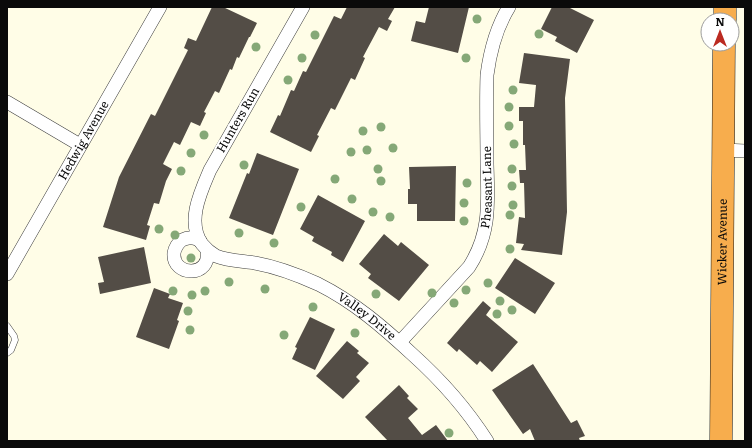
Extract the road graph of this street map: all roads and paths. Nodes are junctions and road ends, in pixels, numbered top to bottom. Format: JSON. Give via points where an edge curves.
{"nodes":[{"id":1,"x":160,"y":7,"type":"edge"},
{"id":2,"x":303,"y":7,"type":"edge"},
{"id":3,"x":509,"y":7,"type":"edge"},
{"id":4,"x":725,"y":52,"type":"edge"},
{"id":5,"x":7,"y":102,"type":"edge"},
{"id":6,"x":80,"y":145,"type":"junction"},
{"id":7,"x":735,"y":150,"type":"edge"},
{"id":8,"x":204,"y":245,"type":"joint"},
{"id":9,"x":7,"y":274,"type":"edge"},
{"id":10,"x":7,"y":326,"type":"edge"},
{"id":11,"x":400,"y":342,"type":"junction"},
{"id":12,"x":7,"y":353,"type":"edge"},
{"id":13,"x":487,"y":441,"type":"edge"},
{"id":14,"x":721,"y":441,"type":"edge"}],
"edges":[{"from":1,"to":6,"type":"street","name":"Hedwig Avenue"},
{"from":2,"to":8,"type":"street","name":"Hunters Run","via":[[210,170],[200,195],[195,220],[196,229]]},
{"from":3,"to":11,"type":"street","name":"Pheasant Lane","via":[[496,35],[487,76],[487,214],[480,246],[466,270]]},
{"from":4,"to":7,"type":"highway","name":"Wicker Avenue"},
{"from":5,"to":6,"type":"street"},
{"from":6,"to":9,"type":"street","name":"Hedwig Avenue"},
{"from":7,"to":14,"type":"highway","name":"Wicker Avenue"},
{"from":8,"to":11,"type":"street","name":"Valley Drive","via":[[216,256],[275,268],[319,285],[366,313]]},
{"from":10,"to":12,"type":"lane","via":[[15,340]]},
{"from":11,"to":13,"type":"street","name":"Valley Drive","via":[[460,403]]}]}
